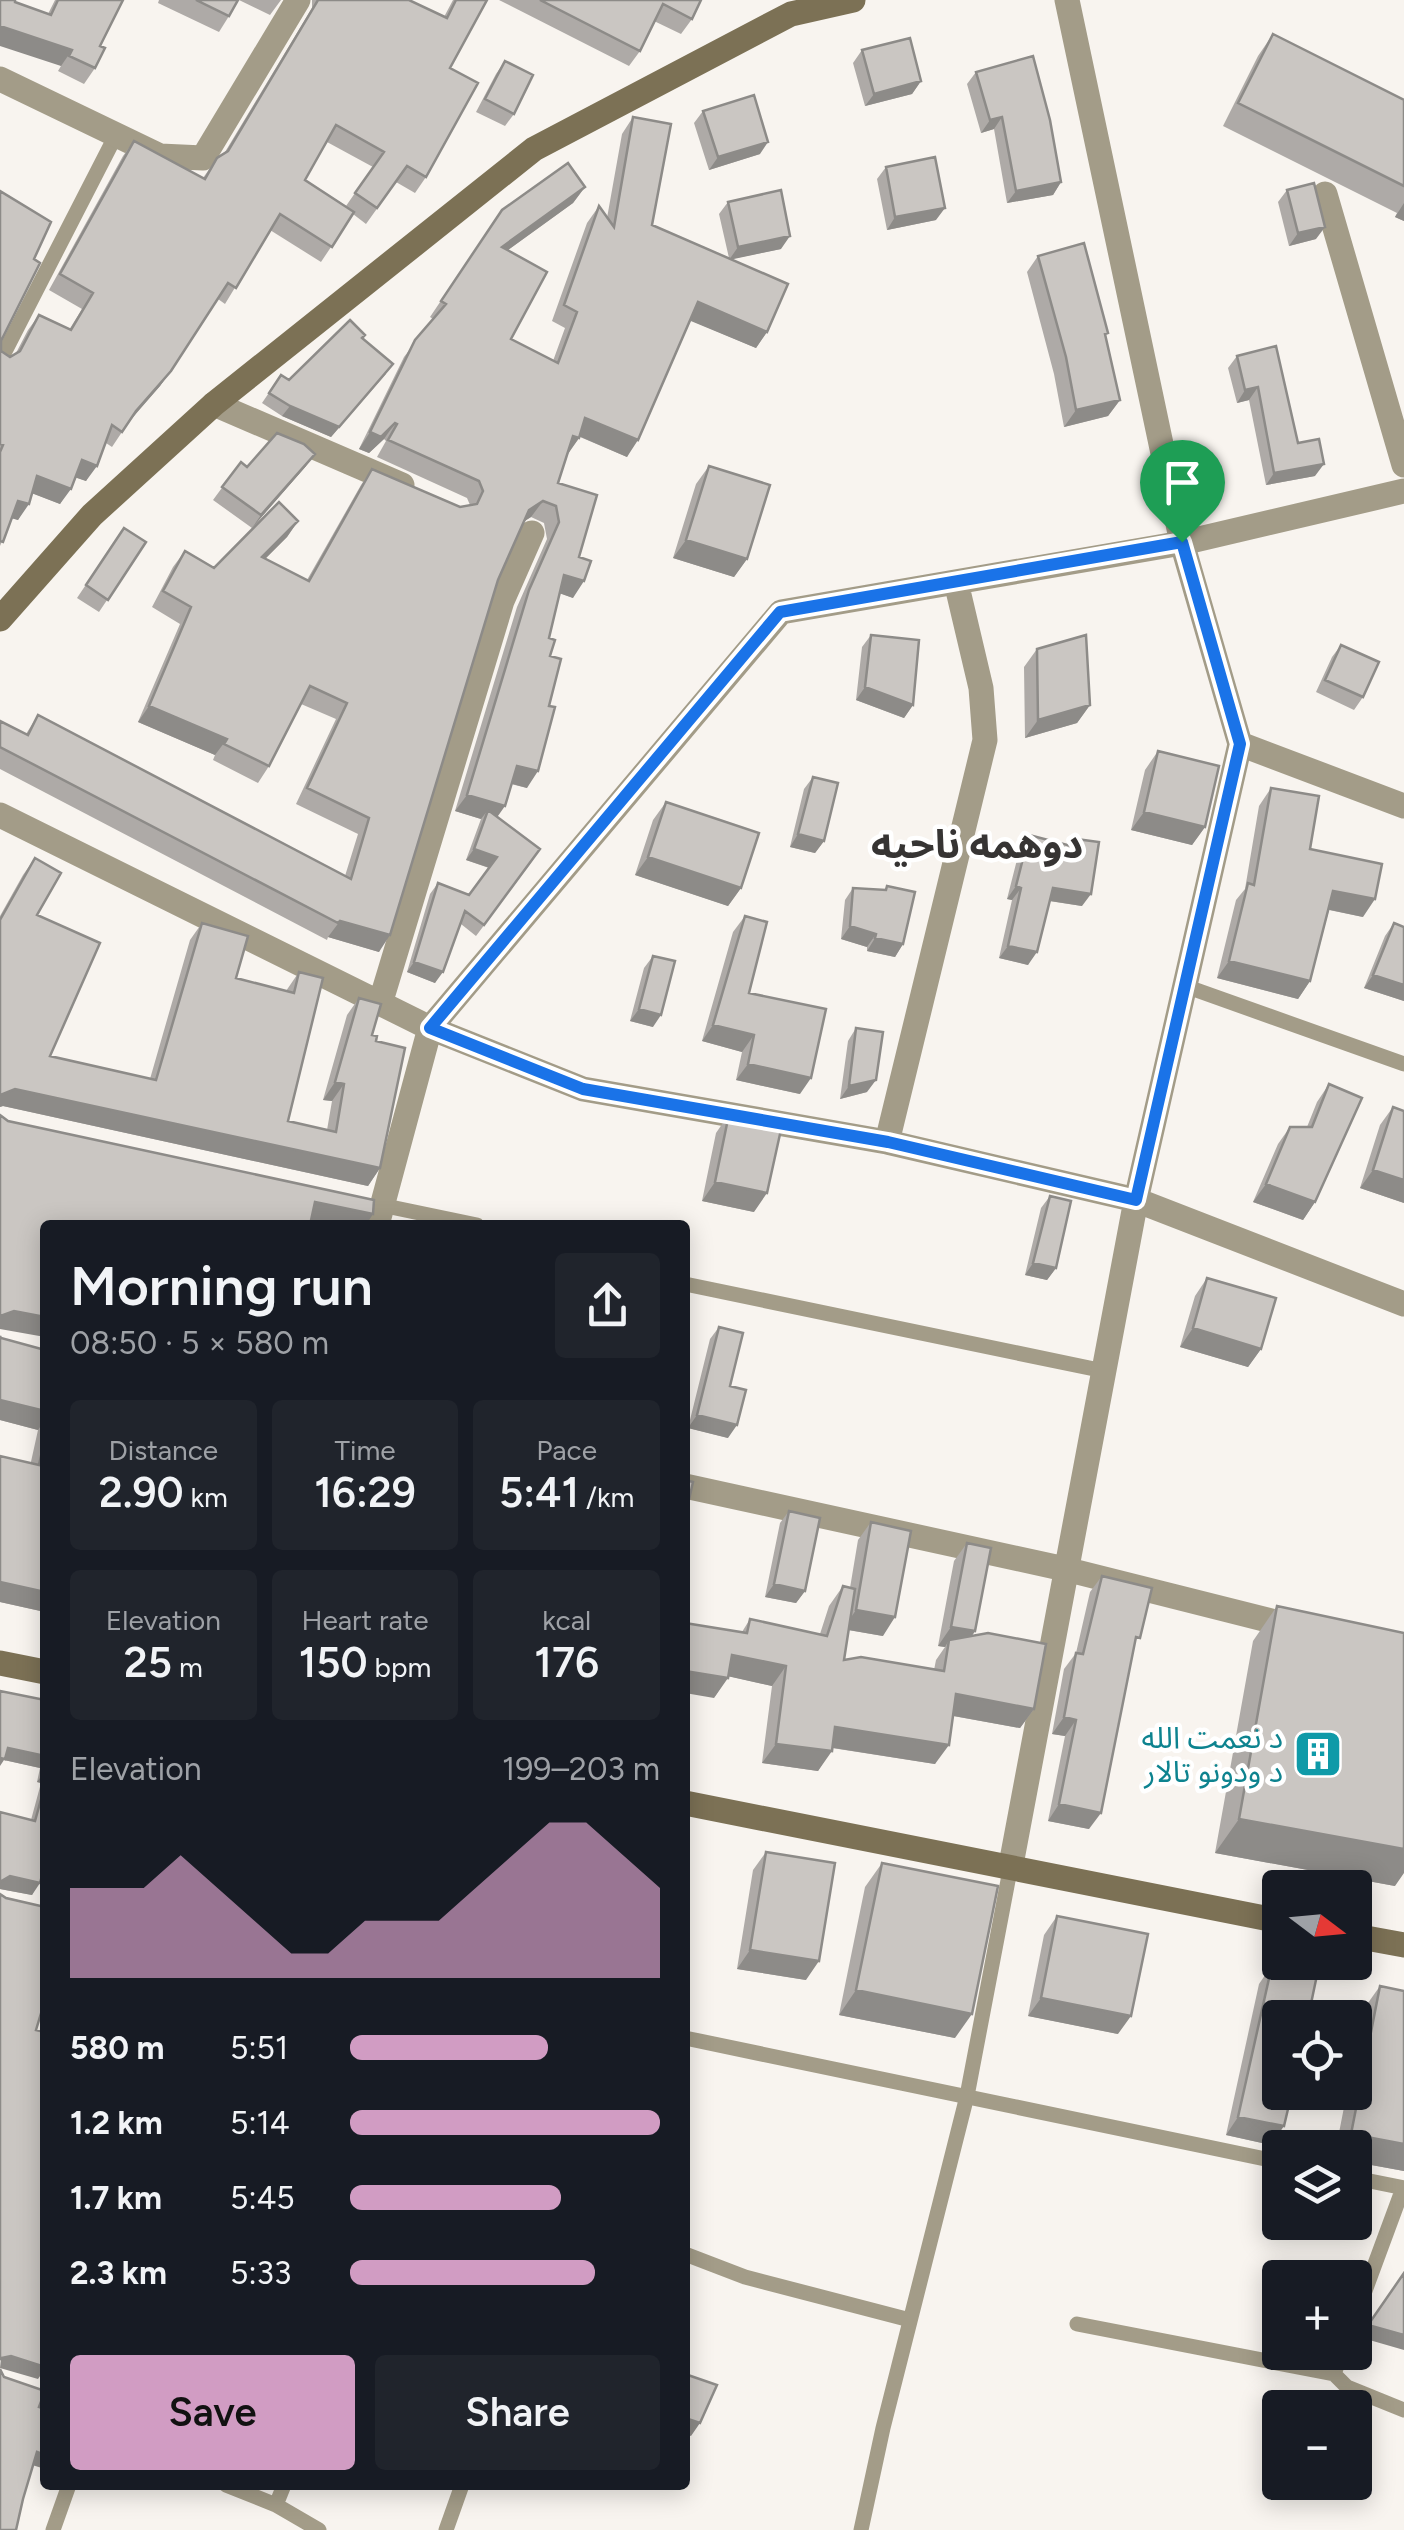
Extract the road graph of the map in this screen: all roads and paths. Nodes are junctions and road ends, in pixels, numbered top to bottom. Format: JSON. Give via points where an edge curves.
{"nodes":[{"id":1,"x":298,"y":0,"type":"edge"},
{"id":2,"x":853,"y":0,"type":"edge"},
{"id":3,"x":1066,"y":0,"type":"edge"},
{"id":4,"x":0,"y":79,"type":"edge"},
{"id":5,"x":116,"y":135,"type":"junction"},
{"id":6,"x":1325,"y":194,"type":"dead end"},
{"id":7,"x":0,"y":361,"type":"edge"},
{"id":8,"x":214,"y":404,"type":"junction"},
{"id":9,"x":1404,"y":465,"type":"edge"},
{"id":10,"x":1404,"y":491,"type":"edge"},
{"id":11,"x":420,"y":493,"type":"edge"},
{"id":12,"x":532,"y":533,"type":"dead end"},
{"id":13,"x":1182,"y":542,"type":"junction"},
{"id":14,"x":956,"y":582,"type":"junction"},
{"id":15,"x":0,"y":618,"type":"edge"},
{"id":16,"x":1240,"y":744,"type":"junction"},
{"id":17,"x":1404,"y":806,"type":"edge"},
{"id":18,"x":0,"y":815,"type":"edge"},
{"id":19,"x":1186,"y":986,"type":"junction"},
{"id":20,"x":380,"y":1004,"type":"junction"},
{"id":21,"x":430,"y":1028,"type":"junction"},
{"id":22,"x":1404,"y":1064,"type":"edge"},
{"id":23,"x":888,"y":1142,"type":"junction"},
{"id":24,"x":1136,"y":1200,"type":"junction"},
{"id":25,"x":373,"y":1210,"type":"edge"},
{"id":26,"x":442,"y":1220,"type":"edge"},
{"id":27,"x":690,"y":1285,"type":"edge"},
{"id":28,"x":1404,"y":1304,"type":"edge"},
{"id":29,"x":1104,"y":1371,"type":"junction"},
{"id":30,"x":690,"y":1487,"type":"edge"},
{"id":31,"x":1064,"y":1570,"type":"junction"},
{"id":32,"x":1328,"y":1636,"type":"edge"},
{"id":33,"x":0,"y":1662,"type":"edge"},
{"id":34,"x":40,"y":1671,"type":"edge"},
{"id":35,"x":690,"y":1805,"type":"edge"},
{"id":36,"x":1010,"y":1870,"type":"junction"},
{"id":37,"x":1262,"y":1918,"type":"edge"},
{"id":38,"x":1372,"y":1939,"type":"edge"},
{"id":39,"x":1404,"y":1945,"type":"edge"},
{"id":40,"x":690,"y":2039,"type":"edge"},
{"id":41,"x":967,"y":2096,"type":"junction"},
{"id":42,"x":1262,"y":2158,"type":"edge"},
{"id":43,"x":1372,"y":2181,"type":"edge"},
{"id":44,"x":1404,"y":2188,"type":"edge"},
{"id":45,"x":690,"y":2256,"type":"edge"},
{"id":46,"x":1372,"y":2273,"type":"edge"},
{"id":47,"x":910,"y":2320,"type":"junction"},
{"id":48,"x":1077,"y":2324,"type":"dead end"},
{"id":49,"x":1335,"y":2370,"type":"edge"},
{"id":50,"x":1334,"y":2374,"type":"junction"},
{"id":51,"x":1404,"y":2410,"type":"edge"},
{"id":52,"x":68,"y":2490,"type":"edge"},
{"id":53,"x":238,"y":2490,"type":"edge"},
{"id":54,"x":282,"y":2490,"type":"edge"},
{"id":55,"x":460,"y":2490,"type":"edge"},
{"id":56,"x":276,"y":2505,"type":"junction"},
{"id":57,"x":53,"y":2530,"type":"edge"},
{"id":58,"x":320,"y":2530,"type":"edge"},
{"id":59,"x":446,"y":2530,"type":"edge"},
{"id":60,"x":861,"y":2530,"type":"edge"}],
"edges":[{"from":1,"to":5,"type":"street","via":[[203,158],[160,156]]},
{"from":2,"to":8,"type":"main road","via":[[791,14],[534,149]]},
{"from":3,"to":13,"type":"street"},
{"from":4,"to":5,"type":"street"},
{"from":5,"to":7,"type":"lane"},
{"from":6,"to":9,"type":"street"},
{"from":8,"to":11,"type":"street"},
{"from":8,"to":15,"type":"main road","via":[[92,515]]},
{"from":10,"to":13,"type":"street"},
{"from":12,"to":20,"type":"street","via":[[502,601]]},
{"from":13,"to":14,"type":"street"},
{"from":13,"to":16,"type":"street"},
{"from":14,"to":21,"type":"street","via":[[780,612]]},
{"from":14,"to":23,"type":"street","via":[[985,740]]},
{"from":16,"to":17,"type":"street"},
{"from":16,"to":19,"type":"street"},
{"from":18,"to":20,"type":"street"},
{"from":19,"to":22,"type":"lane"},
{"from":19,"to":24,"type":"street"},
{"from":20,"to":21,"type":"street"},
{"from":21,"to":23,"type":"street","via":[[583,1089]]},
{"from":21,"to":25,"type":"street"},
{"from":23,"to":24,"type":"street"},
{"from":24,"to":28,"type":"street"},
{"from":24,"to":29,"type":"street"},
{"from":25,"to":26,"type":"lane"},
{"from":27,"to":29,"type":"lane"},
{"from":29,"to":31,"type":"street"},
{"from":30,"to":31,"type":"street"},
{"from":31,"to":32,"type":"street"},
{"from":31,"to":36,"type":"street"},
{"from":33,"to":34,"type":"main road"},
{"from":35,"to":36,"type":"main road"},
{"from":36,"to":37,"type":"main road"},
{"from":36,"to":41,"type":"lane"},
{"from":38,"to":39,"type":"main road"},
{"from":40,"to":41,"type":"lane"},
{"from":41,"to":42,"type":"lane"},
{"from":41,"to":47,"type":"lane"},
{"from":43,"to":44,"type":"lane"},
{"from":44,"to":46,"type":"lane"},
{"from":45,"to":47,"type":"lane"},
{"from":47,"to":60,"type":"lane"},
{"from":48,"to":50,"type":"lane"},
{"from":49,"to":50,"type":"lane"},
{"from":50,"to":51,"type":"lane","via":[[1347,2388]]},
{"from":52,"to":57,"type":"lane"},
{"from":53,"to":56,"type":"lane"},
{"from":54,"to":56,"type":"lane"},
{"from":55,"to":59,"type":"lane"},
{"from":56,"to":58,"type":"lane"}]}
